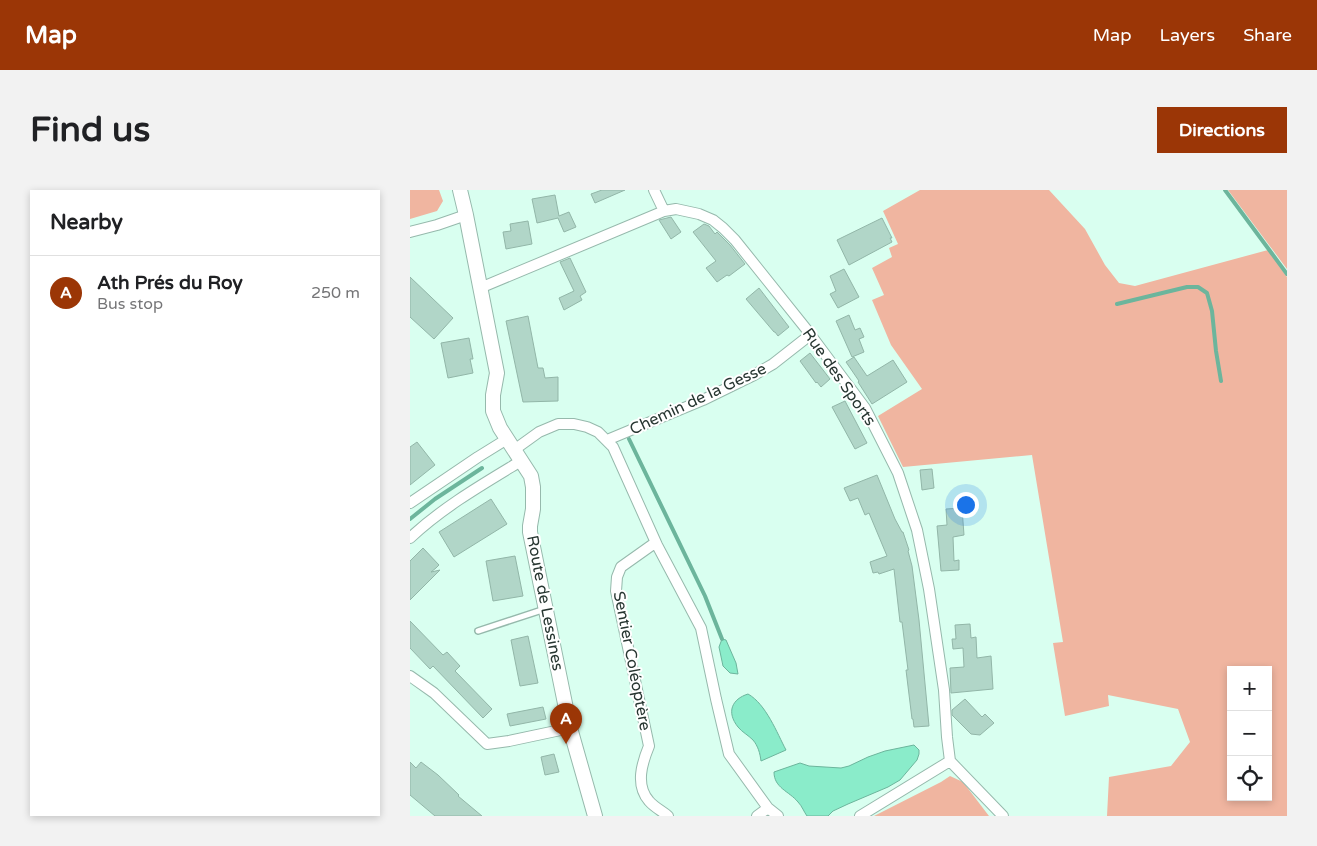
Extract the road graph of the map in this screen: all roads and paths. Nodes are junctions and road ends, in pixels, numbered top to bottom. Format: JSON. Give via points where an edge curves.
{"nodes":[{"id":1,"x":460,"y":190,"type":"edge"},
{"id":2,"x":654,"y":190,"type":"edge"},
{"id":3,"x":664,"y":211,"type":"junction"},
{"id":4,"x":466,"y":215,"type":"junction"},
{"id":5,"x":410,"y":232,"type":"edge"},
{"id":6,"x":480,"y":288,"type":"junction"},
{"id":7,"x":810,"y":335,"type":"junction"},
{"id":8,"x":606,"y":440,"type":"junction"},
{"id":9,"x":514,"y":450,"type":"junction"},
{"id":10,"x":410,"y":503,"type":"edge"},
{"id":11,"x":410,"y":538,"type":"edge"},
{"id":12,"x":656,"y":544,"type":"junction"},
{"id":13,"x":546,"y":608,"type":"junction"},
{"id":14,"x":478,"y":631,"type":"dead end"},
{"id":15,"x":410,"y":676,"type":"edge"},
{"id":16,"x":570,"y":728,"type":"junction"},
{"id":17,"x":950,"y":761,"type":"junction"},
{"id":18,"x":768,"y":808,"type":"junction"},
{"id":19,"x":595,"y":816,"type":"edge"},
{"id":20,"x":668,"y":816,"type":"edge"},
{"id":21,"x":757,"y":816,"type":"edge"},
{"id":22,"x":778,"y":816,"type":"edge"},
{"id":23,"x":860,"y":816,"type":"edge"},
{"id":24,"x":1003,"y":816,"type":"edge"}],
"edges":[{"from":1,"to":4,"type":"main road","name":"Route de Lessines"},
{"from":2,"to":3,"type":"street"},
{"from":3,"to":6,"type":"street","name":"Rue des Sports"},
{"from":3,"to":7,"type":"street","name":"Rue des Sports","via":[[676,209],[699,214],[723,228]]},
{"from":4,"to":5,"type":"street"},
{"from":4,"to":6,"type":"main road","name":"Route de Lessines"},
{"from":6,"to":9,"type":"main road","name":"Route de Lessines","via":[[497,374],[493,411]]},
{"from":7,"to":8,"type":"street","name":"Chemin de la Gesse","via":[[754,375]]},
{"from":7,"to":17,"type":"street","name":"Rue des Sports","via":[[865,408],[898,473],[917,530],[930,589]]},
{"from":8,"to":9,"type":"street","via":[[587,427],[558,424],[539,432]]},
{"from":8,"to":12,"type":"street","via":[[613,447]]},
{"from":9,"to":10,"type":"street","via":[[478,457]]},
{"from":9,"to":11,"type":"street","via":[[464,496]]},
{"from":9,"to":13,"type":"main road","name":"Route de Lessines","via":[[531,476],[534,509],[530,532]]},
{"from":12,"to":18,"type":"street","via":[[701,628],[729,754]]},
{"from":12,"to":20,"type":"street","name":"Sentier Coléoptère","via":[[621,567],[616,591],[649,746],[642,762],[642,789],[649,801]]},
{"from":13,"to":14,"type":"lane"},
{"from":13,"to":16,"type":"main road","name":"Route de Lessines"},
{"from":15,"to":16,"type":"street","via":[[434,693],[487,744]]},
{"from":16,"to":19,"type":"main road","name":"Route de Lessines"},
{"from":17,"to":23,"type":"street"},
{"from":17,"to":24,"type":"street"},
{"from":18,"to":21,"type":"street"},
{"from":18,"to":22,"type":"street"}]}
